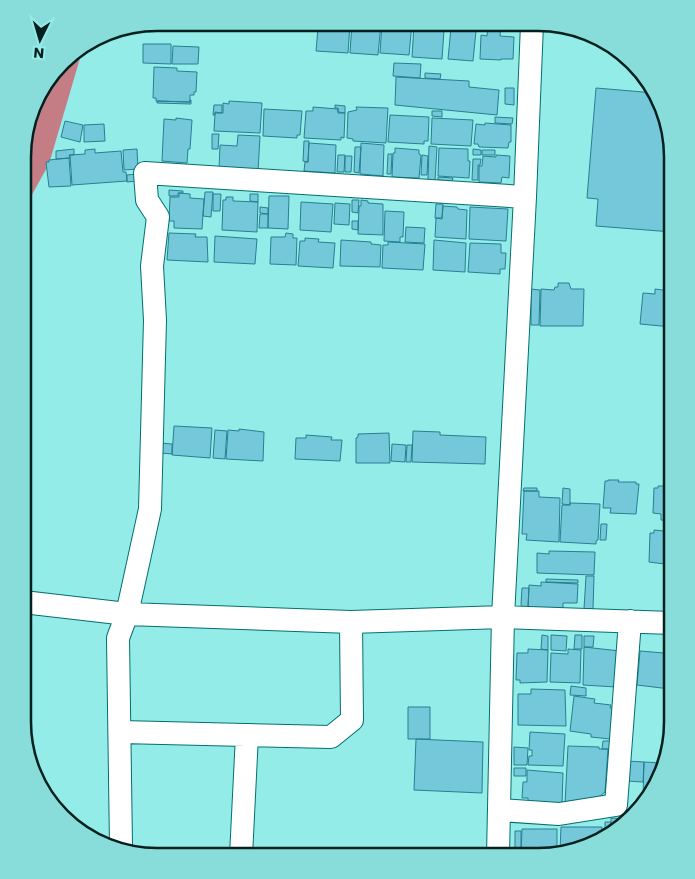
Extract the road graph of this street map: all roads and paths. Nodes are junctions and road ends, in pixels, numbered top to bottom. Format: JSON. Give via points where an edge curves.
{"nodes":[{"id":1,"x":532,"y":31,"type":"edge"},
{"id":2,"x":525,"y":197,"type":"junction"},
{"id":3,"x":31,"y":603,"type":"edge"},
{"id":4,"x":127,"y":614,"type":"junction"},
{"id":5,"x":503,"y":617,"type":"junction"},
{"id":6,"x":630,"y":620,"type":"junction"},
{"id":7,"x":351,"y":622,"type":"junction"},
{"id":8,"x":663,"y":622,"type":"edge"},
{"id":9,"x":120,"y":732,"type":"junction"},
{"id":10,"x":247,"y":736,"type":"junction"},
{"id":11,"x":499,"y":810,"type":"junction"},
{"id":12,"x":121,"y":842,"type":"edge"},
{"id":13,"x":241,"y":847,"type":"edge"},
{"id":14,"x":498,"y":847,"type":"edge"}],
"edges":[{"from":1,"to":2,"type":"street"},
{"from":2,"to":4,"type":"street","via":[[145,173],[147,200],[158,217],[152,266],[155,320],[150,509]]},
{"from":2,"to":5,"type":"street"},
{"from":3,"to":4,"type":"street"},
{"from":4,"to":7,"type":"street"},
{"from":4,"to":9,"type":"street","via":[[118,638]]},
{"from":5,"to":6,"type":"street"},
{"from":5,"to":7,"type":"street"},
{"from":5,"to":11,"type":"street"},
{"from":6,"to":8,"type":"street"},
{"from":6,"to":11,"type":"street","via":[[616,805],[559,814]]},
{"from":7,"to":10,"type":"street","via":[[352,720],[331,737]]},
{"from":9,"to":10,"type":"street"},
{"from":9,"to":12,"type":"street"},
{"from":10,"to":13,"type":"street"},
{"from":11,"to":14,"type":"street"}]}
